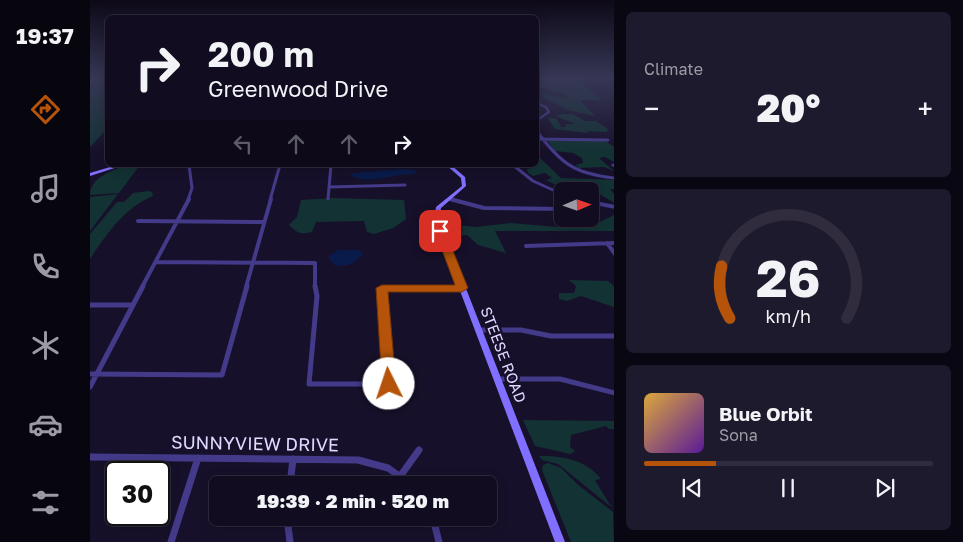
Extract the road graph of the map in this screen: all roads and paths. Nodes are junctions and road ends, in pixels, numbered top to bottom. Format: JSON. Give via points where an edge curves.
{"nodes":[{"id":1,"x":539,"y":104,"type":"edge"},
{"id":2,"x":539,"y":119,"type":"edge"},
{"id":3,"x":539,"y":134,"type":"edge"},
{"id":4,"x":539,"y":139,"type":"edge"},
{"id":5,"x":543,"y":139,"type":"junction"},
{"id":6,"x":608,"y":140,"type":"dead end"},
{"id":7,"x":116,"y":167,"type":"edge"},
{"id":8,"x":189,"y":167,"type":"edge"},
{"id":9,"x":279,"y":167,"type":"edge"},
{"id":10,"x":331,"y":167,"type":"edge"},
{"id":11,"x":450,"y":167,"type":"edge"},
{"id":12,"x":516,"y":167,"type":"edge"},
{"id":13,"x":90,"y":175,"type":"edge"},
{"id":14,"x":614,"y":178,"type":"edge"},
{"id":15,"x":405,"y":185,"type":"dead end"},
{"id":16,"x":329,"y":187,"type":"junction"},
{"id":17,"x":554,"y":190,"type":"edge"},
{"id":18,"x":328,"y":199,"type":"dead end"},
{"id":19,"x":450,"y":199,"type":"junction"},
{"id":20,"x":599,"y":204,"type":"edge"},
{"id":21,"x":614,"y":207,"type":"edge"},
{"id":22,"x":554,"y":209,"type":"edge"},
{"id":23,"x":138,"y":222,"type":"dead end"},
{"id":24,"x":178,"y":222,"type":"junction"},
{"id":25,"x":264,"y":222,"type":"junction"},
{"id":26,"x":606,"y":243,"type":"junction"},
{"id":27,"x":614,"y":243,"type":"edge"},
{"id":28,"x":526,"y":246,"type":"dead end"},
{"id":29,"x":614,"y":254,"type":"edge"},
{"id":30,"x":156,"y":262,"type":"junction"},
{"id":31,"x":253,"y":262,"type":"junction"},
{"id":32,"x":462,"y":288,"type":"junction"},
{"id":33,"x":90,"y":305,"type":"edge"},
{"id":34,"x":133,"y":305,"type":"junction"},
{"id":35,"x":478,"y":330,"type":"junction"},
{"id":36,"x":614,"y":336,"type":"edge"},
{"id":37,"x":90,"y":374,"type":"edge"},
{"id":38,"x":97,"y":374,"type":"junction"},
{"id":39,"x":498,"y":379,"type":"junction"},
{"id":40,"x":90,"y":387,"type":"edge"},
{"id":41,"x":614,"y":393,"type":"edge"},
{"id":42,"x":419,"y":450,"type":"dead end"},
{"id":43,"x":90,"y":457,"type":"edge"},
{"id":44,"x":198,"y":458,"type":"junction"},
{"id":45,"x":293,"y":459,"type":"junction"},
{"id":46,"x":401,"y":475,"type":"joint"},
{"id":47,"x":291,"y":476,"type":"edge"},
{"id":48,"x":288,"y":526,"type":"edge"},
{"id":49,"x":435,"y":526,"type":"edge"},
{"id":50,"x":171,"y":542,"type":"edge"},
{"id":51,"x":290,"y":542,"type":"edge"},
{"id":52,"x":439,"y":542,"type":"edge"},
{"id":53,"x":560,"y":542,"type":"edge"}],
"edges":[{"from":1,"to":2,"type":"street","via":[[549,112]]},
{"from":3,"to":5,"type":"street"},
{"from":4,"to":5,"type":"street"},
{"from":5,"to":6,"type":"street"},
{"from":5,"to":14,"type":"street","via":[[558,160],[570,168]]},
{"from":7,"to":13,"type":"street"},
{"from":8,"to":24,"type":"street","via":[[191,194]]},
{"from":9,"to":25,"type":"street"},
{"from":10,"to":16,"type":"street"},
{"from":11,"to":19,"type":"street","name":"STEESE ROAD","via":[[465,183],[463,189]]},
{"from":12,"to":17,"type":"street","via":[[533,181]]},
{"from":15,"to":16,"type":"street"},
{"from":16,"to":18,"type":"street"},
{"from":19,"to":22,"type":"street","via":[[484,208]]},
{"from":19,"to":32,"type":"street","name":"STEESE ROAD","via":[[438,208],[436,216]]},
{"from":20,"to":21,"type":"street"},
{"from":23,"to":24,"type":"street"},
{"from":24,"to":25,"type":"street"},
{"from":24,"to":30,"type":"street"},
{"from":25,"to":31,"type":"street"},
{"from":26,"to":27,"type":"street"},
{"from":26,"to":28,"type":"street"},
{"from":26,"to":29,"type":"street"},
{"from":30,"to":31,"type":"street"},
{"from":30,"to":34,"type":"street"},
{"from":31,"to":32,"type":"street","via":[[315,263],[317,296],[309,384],[389,384],[382,288]]},
{"from":31,"to":38,"type":"street","via":[[222,375]]},
{"from":32,"to":35,"type":"street","name":"STEESE ROAD"},
{"from":33,"to":34,"type":"street"},
{"from":34,"to":38,"type":"street"},
{"from":35,"to":36,"type":"street","via":[[521,330],[551,336]]},
{"from":35,"to":39,"type":"street","name":"STEESE ROAD"},
{"from":37,"to":38,"type":"street"},
{"from":38,"to":40,"type":"street"},
{"from":39,"to":41,"type":"street","via":[[560,379]]},
{"from":39,"to":53,"type":"street","name":"STEESE ROAD"},
{"from":42,"to":46,"type":"street"},
{"from":43,"to":44,"type":"street","name":"SUNNYVIEW DRIVE"},
{"from":44,"to":45,"type":"street","name":"SUNNYVIEW DRIVE"},
{"from":44,"to":50,"type":"street"},
{"from":45,"to":46,"type":"street","name":"SUNNYVIEW DRIVE","via":[[364,460]]},
{"from":45,"to":47,"type":"street"},
{"from":48,"to":51,"type":"street"},
{"from":49,"to":52,"type":"street"}]}
